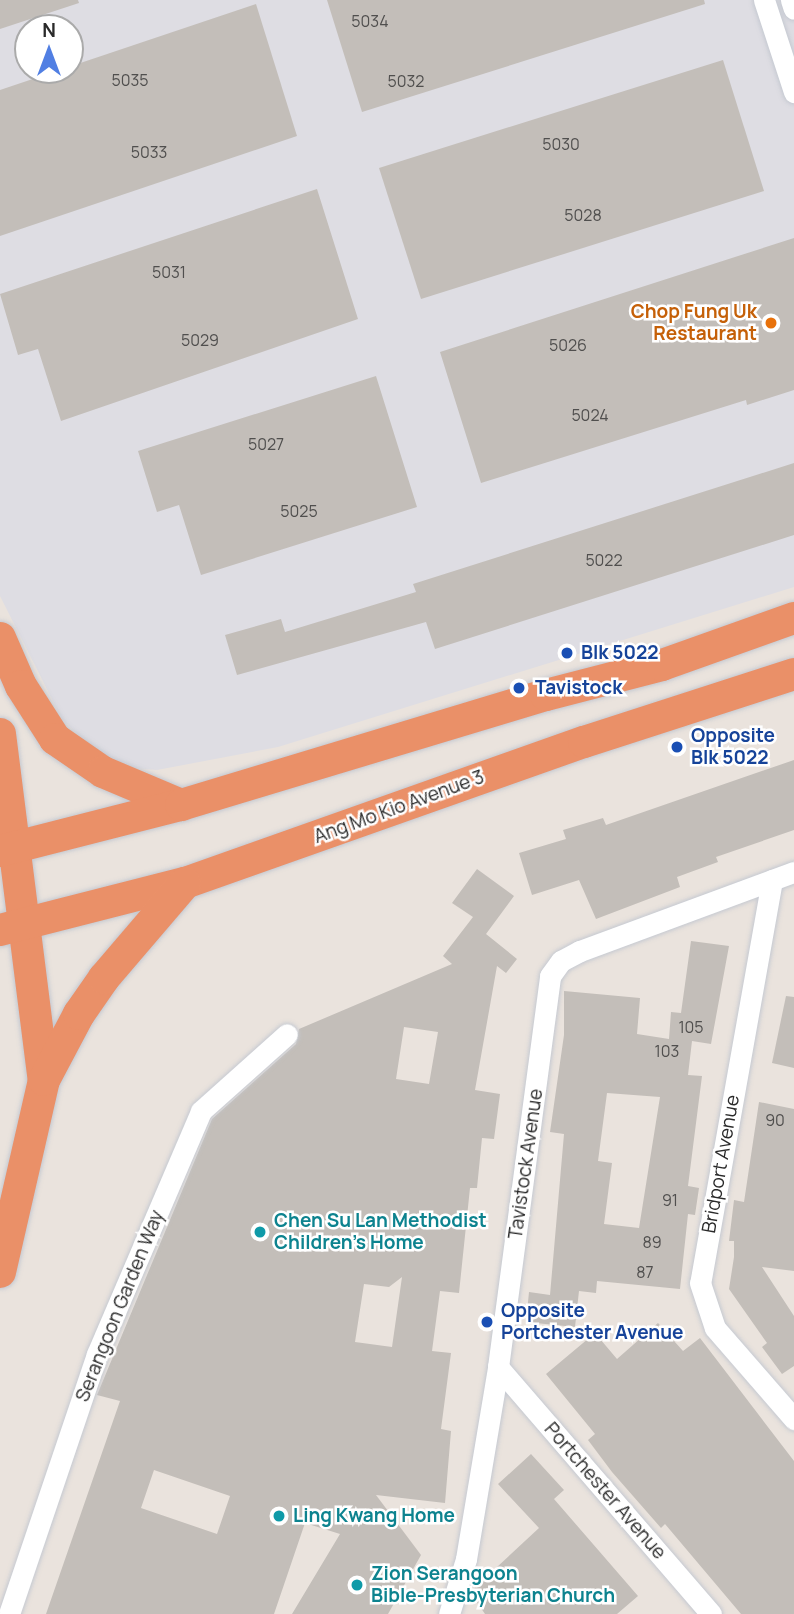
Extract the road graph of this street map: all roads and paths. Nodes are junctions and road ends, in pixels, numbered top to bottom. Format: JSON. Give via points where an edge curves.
{"nodes":[{"id":1,"x":764,"y":0,"type":"edge"},
{"id":2,"x":791,"y":0,"type":"edge"},
{"id":3,"x":794,"y":9,"type":"edge"},
{"id":4,"x":794,"y":92,"type":"edge"},
{"id":5,"x":794,"y":618,"type":"edge"},
{"id":6,"x":0,"y":638,"type":"edge"},
{"id":7,"x":794,"y":674,"type":"edge"},
{"id":8,"x":0,"y":734,"type":"edge"},
{"id":9,"x":181,"y":804,"type":"junction"},
{"id":10,"x":6,"y":849,"type":"edge"},
{"id":11,"x":794,"y":872,"type":"edge"},
{"id":12,"x":772,"y":880,"type":"junction"},
{"id":13,"x":185,"y":883,"type":"junction"},
{"id":14,"x":11,"y":927,"type":"edge"},
{"id":15,"x":288,"y":1034,"type":"dead end"},
{"id":16,"x":44,"y":1080,"type":"junction"},
{"id":17,"x":0,"y":1272,"type":"edge"},
{"id":18,"x":498,"y":1367,"type":"junction"},
{"id":19,"x":794,"y":1419,"type":"edge"},
{"id":20,"x":9,"y":1614,"type":"edge"},
{"id":21,"x":449,"y":1614,"type":"edge"},
{"id":22,"x":711,"y":1614,"type":"edge"}],
"edges":[{"from":1,"to":4,"type":"street"},
{"from":2,"to":3,"type":"street"},
{"from":5,"to":9,"type":"highway","via":[[662,665]]},
{"from":6,"to":9,"type":"highway","via":[[21,686],[55,739],[103,772]]},
{"from":7,"to":13,"type":"highway","name":"Ang Mo Kio Avenue 3","via":[[584,742]]},
{"from":8,"to":10,"type":"highway"},
{"from":9,"to":10,"type":"highway"},
{"from":10,"to":14,"type":"highway"},
{"from":11,"to":12,"type":"street","name":"Tavistock Avenue"},
{"from":12,"to":18,"type":"street","name":"Tavistock Avenue","via":[[580,951],[561,961],[550,976]]},
{"from":12,"to":19,"type":"street","name":"Bridport Avenue","via":[[700,1283],[715,1328]]},
{"from":13,"to":14,"type":"highway","name":"Ang Mo Kio Avenue 3"},
{"from":13,"to":16,"type":"highway","via":[[104,978]]},
{"from":14,"to":16,"type":"highway"},
{"from":15,"to":20,"type":"street","name":"Serangoon Garden Way","via":[[201,1111],[97,1354]]},
{"from":16,"to":17,"type":"highway"},
{"from":18,"to":21,"type":"street","name":"Tavistock Avenue","via":[[466,1559]]},
{"from":18,"to":22,"type":"street","name":"Portchester Avenue"}]}
